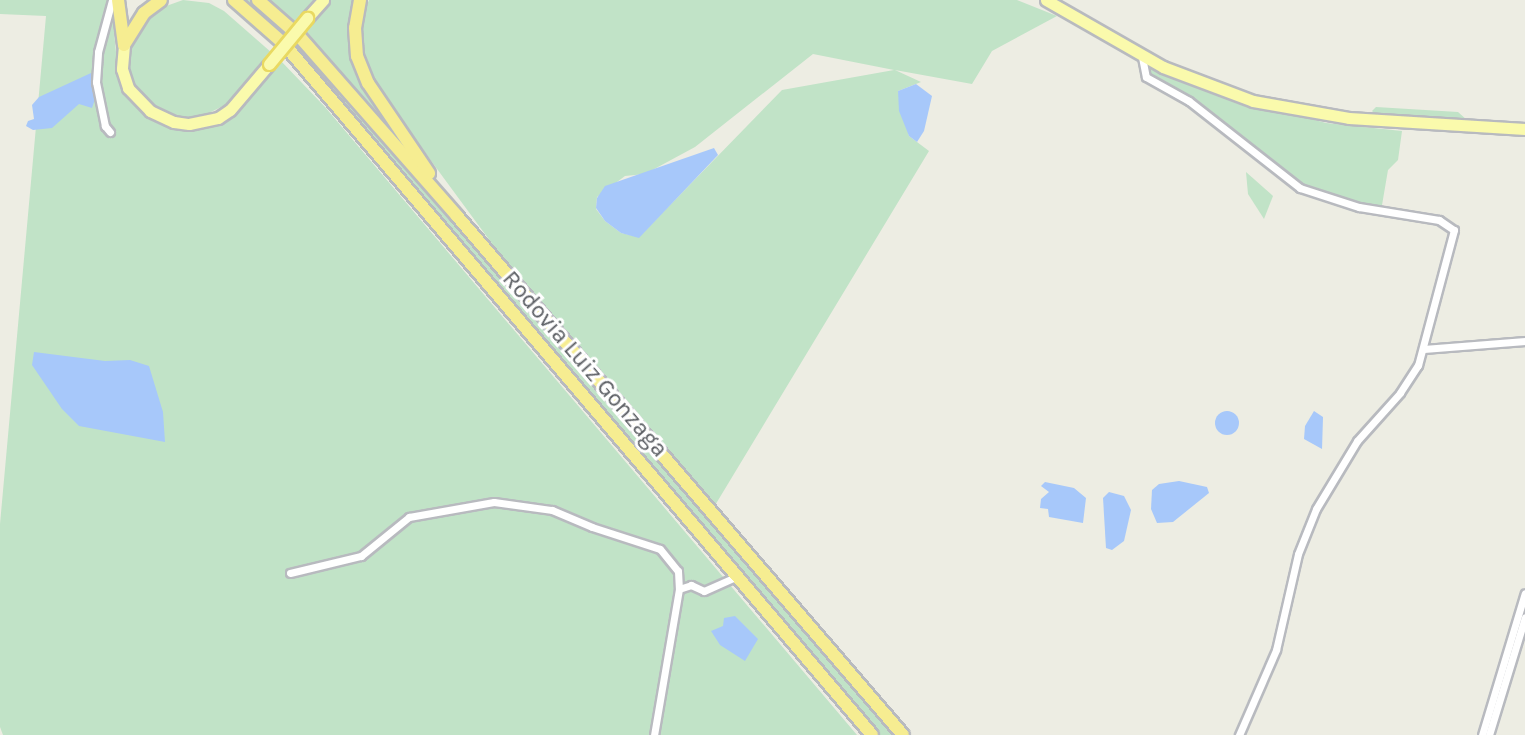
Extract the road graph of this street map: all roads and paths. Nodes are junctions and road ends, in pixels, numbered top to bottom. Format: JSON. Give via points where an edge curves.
{"nodes":[{"id":1,"x":115,"y":0,"type":"edge"},
{"id":2,"x":161,"y":0,"type":"edge"},
{"id":3,"x":234,"y":0,"type":"edge"},
{"id":4,"x":258,"y":0,"type":"edge"},
{"id":5,"x":323,"y":0,"type":"edge"},
{"id":6,"x":360,"y":0,"type":"edge"},
{"id":7,"x":1046,"y":0,"type":"edge"},
{"id":8,"x":124,"y":45,"type":"junction"},
{"id":9,"x":1142,"y":57,"type":"junction"},
{"id":10,"x":1525,"y":129,"type":"edge"},
{"id":11,"x":110,"y":132,"type":"dead end"},
{"id":12,"x":457,"y":216,"type":"junction"},
{"id":13,"x":1525,"y":341,"type":"edge"},
{"id":14,"x":1424,"y":349,"type":"junction"},
{"id":15,"x":290,"y":573,"type":"dead end"},
{"id":16,"x":737,"y":576,"type":"junction"},
{"id":17,"x":679,"y":589,"type":"junction"},
{"id":18,"x":1525,"y":593,"type":"edge"},
{"id":19,"x":1525,"y":617,"type":"edge"},
{"id":20,"x":1506,"y":673,"type":"junction"},
{"id":21,"x":654,"y":735,"type":"edge"},
{"id":22,"x":872,"y":735,"type":"edge"},
{"id":23,"x":903,"y":735,"type":"edge"},
{"id":24,"x":1239,"y":735,"type":"edge"},
{"id":25,"x":1482,"y":735,"type":"edge"},
{"id":26,"x":1489,"y":735,"type":"edge"}],
"edges":[{"from":1,"to":8,"type":"highway"},
{"from":1,"to":11,"type":"street","via":[[98,52],[96,82]]},
{"from":2,"to":8,"type":"highway","via":[[144,13]]},
{"from":3,"to":16,"type":"highway","name":"Rodovia Luiz Gonzaga","via":[[284,44]]},
{"from":4,"to":12,"type":"highway","name":"Rodovia Luiz Gonzaga","via":[[299,36]]},
{"from":5,"to":8,"type":"main road","bridge":true,"via":[[218,118],[189,124],[150,111],[128,88],[122,69]]},
{"from":6,"to":12,"type":"highway","via":[[357,56],[368,83]]},
{"from":7,"to":9,"type":"main road"},
{"from":9,"to":10,"type":"main road","via":[[1210,87],[1305,113]]},
{"from":9,"to":14,"type":"street","via":[[1149,80],[1189,101],[1300,188],[1334,201],[1451,225],[1453,239]]},
{"from":12,"to":23,"type":"highway","name":"Rodovia Luiz Gonzaga"},
{"from":13,"to":14,"type":"street"},
{"from":14,"to":24,"type":"street","via":[[1411,378],[1357,441],[1316,509],[1298,554],[1276,650]]},
{"from":15,"to":17,"type":"street","via":[[361,556],[409,517],[499,502],[552,510],[660,549],[678,571]]},
{"from":16,"to":17,"type":"street","via":[[704,591],[691,585]]},
{"from":16,"to":22,"type":"highway","name":"Rodovia Luiz Gonzaga"},
{"from":17,"to":21,"type":"street"},
{"from":18,"to":20,"type":"street"},
{"from":19,"to":20,"type":"street"},
{"from":20,"to":25,"type":"street"},
{"from":20,"to":26,"type":"street"}]}
